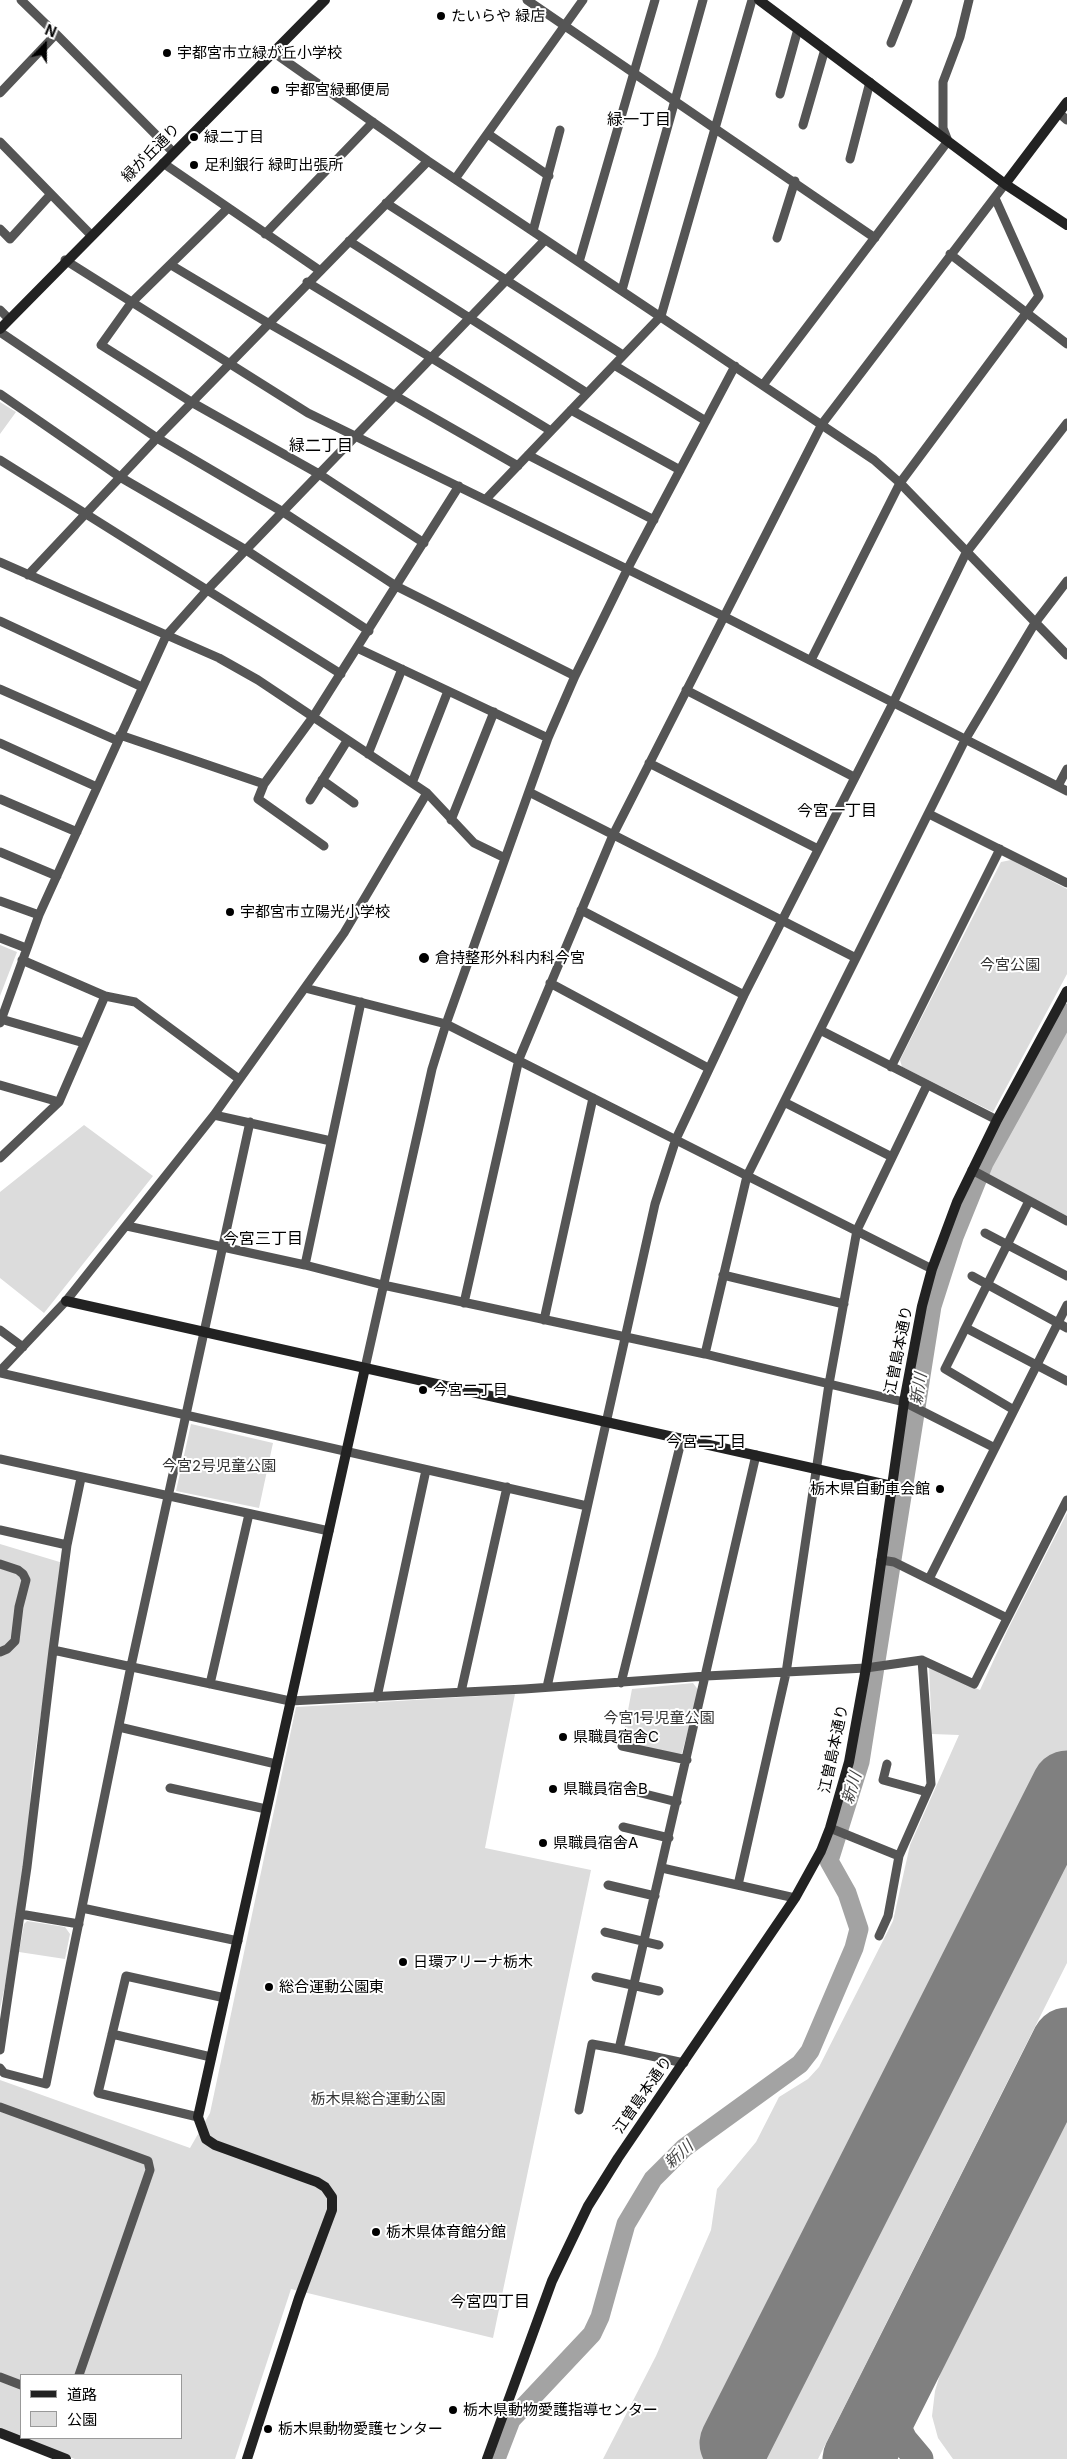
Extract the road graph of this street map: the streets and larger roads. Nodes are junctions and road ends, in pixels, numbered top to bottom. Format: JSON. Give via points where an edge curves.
{"nodes":[{"id":1,"x":21,"y":0,"type":"edge"},
{"id":2,"x":325,"y":0,"type":"edge"},
{"id":3,"x":527,"y":0,"type":"edge"},
{"id":4,"x":583,"y":0,"type":"edge"},
{"id":5,"x":655,"y":0,"type":"edge"},
{"id":6,"x":704,"y":0,"type":"edge"},
{"id":7,"x":752,"y":0,"type":"edge"},
{"id":8,"x":758,"y":0,"type":"edge"},
{"id":9,"x":908,"y":0,"type":"edge"},
{"id":10,"x":969,"y":0,"type":"edge"},
{"id":11,"x":565,"y":25,"type":"junction"},
{"id":12,"x":798,"y":29,"type":"junction"},
{"id":13,"x":56,"y":34,"type":"junction"},
{"id":14,"x":891,"y":44,"type":"dead end"},
{"id":15,"x":825,"y":49,"type":"junction"},
{"id":16,"x":272,"y":52,"type":"junction"},
{"id":17,"x":634,"y":72,"type":"junction"},
{"id":18,"x":870,"y":82,"type":"junction"},
{"id":19,"x":0,"y":93,"type":"edge"},
{"id":20,"x":780,"y":94,"type":"dead end"},
{"id":21,"x":674,"y":100,"type":"junction"},
{"id":22,"x":1067,"y":102,"type":"edge"},
{"id":23,"x":1063,"y":116,"type":"edge"},
{"id":24,"x":372,"y":122,"type":"junction"},
{"id":25,"x":803,"y":124,"type":"dead end"},
{"id":26,"x":715,"y":129,"type":"junction"},
{"id":27,"x":560,"y":130,"type":"dead end"},
{"id":28,"x":488,"y":134,"type":"junction"},
{"id":29,"x":948,"y":141,"type":"junction"},
{"id":30,"x":0,"y":142,"type":"edge"},
{"id":31,"x":173,"y":152,"type":"junction"},
{"id":32,"x":850,"y":159,"type":"dead end"},
{"id":33,"x":428,"y":161,"type":"junction"},
{"id":34,"x":163,"y":163,"type":"junction"},
{"id":35,"x":548,"y":176,"type":"junction"},
{"id":36,"x":455,"y":179,"type":"junction"},
{"id":37,"x":795,"y":181,"type":"junction"},
{"id":38,"x":1006,"y":184,"type":"junction"},
{"id":39,"x":51,"y":194,"type":"junction"},
{"id":40,"x":995,"y":198,"type":"junction"},
{"id":41,"x":386,"y":203,"type":"junction"},
{"id":42,"x":228,"y":208,"type":"junction"},
{"id":43,"x":1067,"y":225,"type":"edge"},
{"id":44,"x":0,"y":229,"type":"edge"},
{"id":45,"x":533,"y":231,"type":"junction"},
{"id":46,"x":265,"y":234,"type":"junction"},
{"id":47,"x":91,"y":235,"type":"junction"},
{"id":48,"x":777,"y":238,"type":"dead end"},
{"id":49,"x":875,"y":238,"type":"junction"},
{"id":50,"x":545,"y":240,"type":"junction"},
{"id":51,"x":349,"y":241,"type":"junction"},
{"id":52,"x":950,"y":254,"type":"junction"},
{"id":53,"x":65,"y":260,"type":"junction"},
{"id":54,"x":579,"y":262,"type":"junction"},
{"id":55,"x":171,"y":266,"type":"junction"},
{"id":56,"x":319,"y":270,"type":"junction"},
{"id":57,"x":506,"y":281,"type":"junction"},
{"id":58,"x":307,"y":282,"type":"junction"},
{"id":59,"x":622,"y":290,"type":"junction"},
{"id":60,"x":131,"y":303,"type":"junction"},
{"id":61,"x":0,"y":310,"type":"edge"},
{"id":62,"x":1028,"y":313,"type":"junction"},
{"id":63,"x":661,"y":316,"type":"junction"},
{"id":64,"x":9,"y":319,"type":"junction"},
{"id":65,"x":469,"y":319,"type":"junction"},
{"id":66,"x":268,"y":323,"type":"junction"},
{"id":67,"x":0,"y":330,"type":"edge"},
{"id":68,"x":1067,"y":344,"type":"edge"},
{"id":69,"x":623,"y":355,"type":"junction"},
{"id":70,"x":431,"y":358,"type":"junction"},
{"id":71,"x":230,"y":363,"type":"junction"},
{"id":72,"x":614,"y":366,"type":"junction"},
{"id":73,"x":735,"y":366,"type":"junction"},
{"id":74,"x":763,"y":385,"type":"junction"},
{"id":75,"x":588,"y":393,"type":"junction"},
{"id":76,"x":0,"y":394,"type":"edge"},
{"id":77,"x":395,"y":395,"type":"junction"},
{"id":78,"x":194,"y":403,"type":"junction"},
{"id":79,"x":571,"y":410,"type":"junction"},
{"id":80,"x":706,"y":421,"type":"junction"},
{"id":81,"x":1067,"y":423,"type":"edge"},
{"id":82,"x":822,"y":424,"type":"junction"},
{"id":83,"x":551,"y":431,"type":"junction"},
{"id":84,"x":356,"y":436,"type":"junction"},
{"id":85,"x":157,"y":438,"type":"junction"},
{"id":86,"x":528,"y":455,"type":"junction"},
{"id":87,"x":0,"y":460,"type":"edge"},
{"id":88,"x":518,"y":466,"type":"junction"},
{"id":89,"x":680,"y":470,"type":"junction"},
{"id":90,"x":320,"y":474,"type":"junction"},
{"id":91,"x":120,"y":477,"type":"junction"},
{"id":92,"x":900,"y":483,"type":"junction"},
{"id":93,"x":459,"y":486,"type":"junction"},
{"id":94,"x":486,"y":499,"type":"junction"},
{"id":95,"x":283,"y":512,"type":"junction"},
{"id":96,"x":86,"y":514,"type":"junction"},
{"id":97,"x":654,"y":520,"type":"junction"},
{"id":98,"x":424,"y":543,"type":"junction"},
{"id":99,"x":246,"y":550,"type":"junction"},
{"id":100,"x":966,"y":553,"type":"junction"},
{"id":101,"x":0,"y":562,"type":"edge"},
{"id":102,"x":628,"y":568,"type":"junction"},
{"id":103,"x":28,"y":575,"type":"junction"},
{"id":104,"x":1067,"y":581,"type":"edge"},
{"id":105,"x":396,"y":586,"type":"junction"},
{"id":106,"x":208,"y":589,"type":"junction"},
{"id":107,"x":723,"y":616,"type":"junction"},
{"id":108,"x":0,"y":621,"type":"edge"},
{"id":109,"x":1035,"y":623,"type":"junction"},
{"id":110,"x":369,"y":631,"type":"junction"},
{"id":111,"x":166,"y":636,"type":"junction"},
{"id":112,"x":357,"y":648,"type":"junction"},
{"id":113,"x":1067,"y":655,"type":"edge"},
{"id":114,"x":811,"y":660,"type":"junction"},
{"id":115,"x":402,"y":669,"type":"junction"},
{"id":116,"x":341,"y":674,"type":"junction"},
{"id":117,"x":574,"y":676,"type":"junction"},
{"id":118,"x":142,"y":687,"type":"junction"},
{"id":119,"x":0,"y":689,"type":"edge"},
{"id":120,"x":686,"y":690,"type":"junction"},
{"id":121,"x":448,"y":691,"type":"junction"},
{"id":122,"x":893,"y":703,"type":"junction"},
{"id":123,"x":494,"y":712,"type":"junction"},
{"id":124,"x":314,"y":717,"type":"junction"},
{"id":125,"x":119,"y":738,"type":"junction"},
{"id":126,"x":548,"y":738,"type":"junction"},
{"id":127,"x":965,"y":740,"type":"junction"},
{"id":128,"x":347,"y":741,"type":"junction"},
{"id":129,"x":0,"y":744,"type":"edge"},
{"id":130,"x":368,"y":754,"type":"junction"},
{"id":131,"x":649,"y":763,"type":"junction"},
{"id":132,"x":1067,"y":769,"type":"edge"},
{"id":133,"x":854,"y":777,"type":"junction"},
{"id":134,"x":322,"y":780,"type":"junction"},
{"id":135,"x":412,"y":783,"type":"junction"},
{"id":136,"x":264,"y":784,"type":"junction"},
{"id":137,"x":1058,"y":786,"type":"junction"},
{"id":138,"x":97,"y":788,"type":"junction"},
{"id":139,"x":1067,"y":791,"type":"edge"},
{"id":140,"x":529,"y":792,"type":"junction"},
{"id":141,"x":427,"y":794,"type":"junction"},
{"id":142,"x":0,"y":799,"type":"edge"},
{"id":143,"x":310,"y":800,"type":"dead end"},
{"id":144,"x":354,"y":803,"type":"dead end"},
{"id":145,"x":929,"y":814,"type":"junction"},
{"id":146,"x":451,"y":820,"type":"junction"},
{"id":147,"x":77,"y":832,"type":"junction"},
{"id":148,"x":613,"y":835,"type":"junction"},
{"id":149,"x":324,"y":846,"type":"dead end"},
{"id":150,"x":818,"y":849,"type":"junction"},
{"id":151,"x":1000,"y":849,"type":"junction"},
{"id":152,"x":0,"y":852,"type":"edge"},
{"id":153,"x":505,"y":858,"type":"junction"},
{"id":154,"x":57,"y":876,"type":"junction"},
{"id":155,"x":1067,"y":883,"type":"edge"},
{"id":156,"x":0,"y":902,"type":"edge"},
{"id":157,"x":581,"y":910,"type":"junction"},
{"id":158,"x":39,"y":915,"type":"junction"},
{"id":159,"x":782,"y":920,"type":"junction"},
{"id":160,"x":0,"y":938,"type":"edge"},
{"id":161,"x":26,"y":948,"type":"junction"},
{"id":162,"x":856,"y":958,"type":"junction"},
{"id":163,"x":22,"y":960,"type":"junction"},
{"id":164,"x":550,"y":983,"type":"junction"},
{"id":165,"x":305,"y":988,"type":"junction"},
{"id":166,"x":1067,"y":991,"type":"edge"},
{"id":167,"x":744,"y":995,"type":"junction"},
{"id":168,"x":106,"y":996,"type":"junction"},
{"id":169,"x":361,"y":1002,"type":"junction"},
{"id":170,"x":1,"y":1021,"type":"edge"},
{"id":171,"x":446,"y":1024,"type":"junction"},
{"id":172,"x":820,"y":1030,"type":"junction"},
{"id":173,"x":84,"y":1044,"type":"junction"},
{"id":174,"x":519,"y":1059,"type":"junction"},
{"id":175,"x":891,"y":1067,"type":"junction"},
{"id":176,"x":708,"y":1068,"type":"junction"},
{"id":177,"x":240,"y":1079,"type":"junction"},
{"id":178,"x":0,"y":1084,"type":"edge"},
{"id":179,"x":927,"y":1085,"type":"junction"},
{"id":180,"x":593,"y":1098,"type":"junction"},
{"id":181,"x":59,"y":1102,"type":"junction"},
{"id":182,"x":784,"y":1102,"type":"junction"},
{"id":183,"x":214,"y":1115,"type":"junction"},
{"id":184,"x":997,"y":1120,"type":"junction"},
{"id":185,"x":250,"y":1122,"type":"junction"},
{"id":186,"x":676,"y":1138,"type":"junction"},
{"id":187,"x":331,"y":1141,"type":"junction"},
{"id":188,"x":892,"y":1157,"type":"junction"},
{"id":189,"x":0,"y":1158,"type":"edge"},
{"id":190,"x":972,"y":1170,"type":"junction"},
{"id":191,"x":747,"y":1176,"type":"junction"},
{"id":192,"x":1029,"y":1201,"type":"junction"},
{"id":193,"x":1067,"y":1221,"type":"edge"},
{"id":194,"x":127,"y":1226,"type":"junction"},
{"id":195,"x":857,"y":1230,"type":"junction"},
{"id":196,"x":985,"y":1233,"type":"dead end"},
{"id":197,"x":1008,"y":1245,"type":"junction"},
{"id":198,"x":223,"y":1248,"type":"junction"},
{"id":199,"x":304,"y":1265,"type":"junction"},
{"id":200,"x":932,"y":1269,"type":"junction"},
{"id":201,"x":723,"y":1275,"type":"junction"},
{"id":202,"x":972,"y":1276,"type":"dead end"},
{"id":203,"x":1067,"y":1276,"type":"edge"},
{"id":204,"x":383,"y":1285,"type":"junction"},
{"id":205,"x":987,"y":1285,"type":"junction"},
{"id":206,"x":66,"y":1301,"type":"junction"},
{"id":207,"x":464,"y":1303,"type":"junction"},
{"id":208,"x":844,"y":1304,"type":"junction"},
{"id":209,"x":1067,"y":1305,"type":"edge"},
{"id":210,"x":544,"y":1320,"type":"junction"},
{"id":211,"x":1058,"y":1323,"type":"junction"},
{"id":212,"x":966,"y":1328,"type":"junction"},
{"id":213,"x":1067,"y":1328,"type":"edge"},
{"id":214,"x":0,"y":1330,"type":"edge"},
{"id":215,"x":206,"y":1333,"type":"junction"},
{"id":216,"x":625,"y":1337,"type":"junction"},
{"id":217,"x":24,"y":1346,"type":"junction"},
{"id":218,"x":705,"y":1354,"type":"junction"},
{"id":219,"x":1036,"y":1366,"type":"junction"},
{"id":220,"x":365,"y":1368,"type":"junction"},
{"id":221,"x":0,"y":1372,"type":"edge"},
{"id":222,"x":1067,"y":1381,"type":"edge"},
{"id":223,"x":829,"y":1384,"type":"junction"},
{"id":224,"x":904,"y":1402,"type":"junction"},
{"id":225,"x":1014,"y":1410,"type":"junction"},
{"id":226,"x":186,"y":1415,"type":"junction"},
{"id":227,"x":606,"y":1421,"type":"junction"},
{"id":228,"x":682,"y":1438,"type":"junction"},
{"id":229,"x":995,"y":1448,"type":"junction"},
{"id":230,"x":346,"y":1452,"type":"junction"},
{"id":231,"x":756,"y":1455,"type":"junction"},
{"id":232,"x":0,"y":1459,"type":"edge"},
{"id":233,"x":818,"y":1469,"type":"junction"},
{"id":234,"x":426,"y":1470,"type":"junction"},
{"id":235,"x":81,"y":1478,"type":"junction"},
{"id":236,"x":892,"y":1486,"type":"junction"},
{"id":237,"x":507,"y":1488,"type":"junction"},
{"id":238,"x":169,"y":1496,"type":"junction"},
{"id":239,"x":1067,"y":1500,"type":"edge"},
{"id":240,"x":587,"y":1506,"type":"junction"},
{"id":241,"x":249,"y":1514,"type":"junction"},
{"id":242,"x":0,"y":1530,"type":"edge"},
{"id":243,"x":329,"y":1531,"type":"junction"},
{"id":244,"x":66,"y":1545,"type":"junction"},
{"id":245,"x":881,"y":1560,"type":"junction"},
{"id":246,"x":0,"y":1564,"type":"edge"},
{"id":247,"x":929,"y":1579,"type":"junction"},
{"id":248,"x":1007,"y":1618,"type":"junction"},
{"id":249,"x":53,"y":1650,"type":"junction"},
{"id":250,"x":0,"y":1652,"type":"edge"},
{"id":251,"x":922,"y":1660,"type":"junction"},
{"id":252,"x":131,"y":1666,"type":"junction"},
{"id":253,"x":866,"y":1668,"type":"junction"},
{"id":254,"x":786,"y":1673,"type":"junction"},
{"id":255,"x":706,"y":1676,"type":"junction"},
{"id":256,"x":621,"y":1683,"type":"junction"},
{"id":257,"x":210,"y":1684,"type":"junction"},
{"id":258,"x":547,"y":1687,"type":"junction"},
{"id":259,"x":461,"y":1692,"type":"junction"},
{"id":260,"x":377,"y":1697,"type":"junction"},
{"id":261,"x":290,"y":1701,"type":"junction"},
{"id":262,"x":119,"y":1727,"type":"junction"},
{"id":263,"x":622,"y":1746,"type":"dead end"},
{"id":264,"x":687,"y":1760,"type":"junction"},
{"id":265,"x":276,"y":1764,"type":"junction"},
{"id":266,"x":887,"y":1764,"type":"dead end"},
{"id":267,"x":170,"y":1788,"type":"dead end"},
{"id":268,"x":632,"y":1791,"type":"dead end"},
{"id":269,"x":927,"y":1792,"type":"junction"},
{"id":270,"x":677,"y":1802,"type":"junction"},
{"id":271,"x":266,"y":1809,"type":"junction"},
{"id":272,"x":623,"y":1827,"type":"dead end"},
{"id":273,"x":830,"y":1828,"type":"junction"},
{"id":274,"x":669,"y":1838,"type":"junction"},
{"id":275,"x":899,"y":1856,"type":"junction"},
{"id":276,"x":662,"y":1868,"type":"junction"},
{"id":277,"x":608,"y":1885,"type":"dead end"},
{"id":278,"x":738,"y":1885,"type":"junction"},
{"id":279,"x":655,"y":1896,"type":"junction"},
{"id":280,"x":794,"y":1898,"type":"junction"},
{"id":281,"x":82,"y":1908,"type":"junction"},
{"id":282,"x":20,"y":1914,"type":"junction"},
{"id":283,"x":79,"y":1924,"type":"junction"},
{"id":284,"x":605,"y":1932,"type":"dead end"},
{"id":285,"x":879,"y":1936,"type":"dead end"},
{"id":286,"x":238,"y":1941,"type":"junction"},
{"id":287,"x":645,"y":1941,"type":"junction"},
{"id":288,"x":659,"y":1945,"type":"dead end"},
{"id":289,"x":596,"y":1977,"type":"dead end"},
{"id":290,"x":635,"y":1986,"type":"junction"},
{"id":291,"x":659,"y":1991,"type":"dead end"},
{"id":292,"x":225,"y":1998,"type":"junction"},
{"id":293,"x":112,"y":2034,"type":"junction"},
{"id":294,"x":619,"y":2049,"type":"junction"},
{"id":295,"x":0,"y":2050,"type":"edge"},
{"id":296,"x":211,"y":2058,"type":"junction"},
{"id":297,"x":684,"y":2063,"type":"junction"},
{"id":298,"x":0,"y":2068,"type":"edge"},
{"id":299,"x":0,"y":2107,"type":"edge"},
{"id":300,"x":579,"y":2110,"type":"dead end"},
{"id":301,"x":198,"y":2117,"type":"junction"},
{"id":302,"x":79,"y":2374,"type":"edge"},
{"id":303,"x":0,"y":2377,"type":"edge"},
{"id":304,"x":20,"y":2385,"type":"edge"},
{"id":305,"x":0,"y":2433,"type":"edge"},
{"id":306,"x":66,"y":2459,"type":"edge"},
{"id":307,"x":247,"y":2459,"type":"edge"},
{"id":308,"x":487,"y":2459,"type":"edge"}],
"edges":[{"from":1,"to":13,"type":"street"},
{"from":2,"to":16,"type":"street","name":"緑が丘通り"},
{"from":3,"to":11,"type":"street"},
{"from":4,"to":11,"type":"street"},
{"from":5,"to":17,"type":"street"},
{"from":6,"to":21,"type":"street"},
{"from":7,"to":26,"type":"street"},
{"from":8,"to":12,"type":"street"},
{"from":9,"to":14,"type":"street"},
{"from":10,"to":29,"type":"street","via":[[960,37],[943,82],[943,128]]},
{"from":11,"to":17,"type":"street"},
{"from":11,"to":28,"type":"street"},
{"from":12,"to":15,"type":"street"},
{"from":12,"to":20,"type":"street"},
{"from":13,"to":19,"type":"street"},
{"from":13,"to":31,"type":"street"},
{"from":15,"to":18,"type":"street"},
{"from":15,"to":25,"type":"street"},
{"from":16,"to":24,"type":"street"},
{"from":16,"to":31,"type":"street","name":"緑が丘通り"},
{"from":17,"to":21,"type":"street"},
{"from":17,"to":54,"type":"street"},
{"from":18,"to":29,"type":"street"},
{"from":18,"to":32,"type":"street"},
{"from":21,"to":26,"type":"street"},
{"from":21,"to":59,"type":"street"},
{"from":22,"to":23,"type":"street"},
{"from":23,"to":38,"type":"street"},
{"from":24,"to":33,"type":"street"},
{"from":24,"to":46,"type":"street"},
{"from":26,"to":37,"type":"street"},
{"from":26,"to":63,"type":"street"},
{"from":27,"to":35,"type":"street"},
{"from":28,"to":35,"type":"street"},
{"from":28,"to":36,"type":"street"},
{"from":29,"to":38,"type":"street"},
{"from":29,"to":49,"type":"street"},
{"from":30,"to":39,"type":"street"},
{"from":31,"to":34,"type":"street","name":"緑が丘通り"},
{"from":33,"to":36,"type":"street"},
{"from":33,"to":41,"type":"street"},
{"from":34,"to":42,"type":"street"},
{"from":34,"to":47,"type":"street","name":"緑が丘通り"},
{"from":35,"to":45,"type":"street"},
{"from":36,"to":45,"type":"street"},
{"from":37,"to":48,"type":"street"},
{"from":37,"to":49,"type":"street"},
{"from":38,"to":40,"type":"street"},
{"from":38,"to":43,"type":"street"},
{"from":39,"to":44,"type":"street","via":[[10,239]]},
{"from":39,"to":47,"type":"street"},
{"from":40,"to":52,"type":"street"},
{"from":40,"to":62,"type":"street","via":[[1039,296]]},
{"from":41,"to":51,"type":"street"},
{"from":41,"to":57,"type":"street"},
{"from":42,"to":46,"type":"street"},
{"from":42,"to":55,"type":"street"},
{"from":45,"to":50,"type":"street"},
{"from":46,"to":56,"type":"street"},
{"from":47,"to":53,"type":"street","name":"緑が丘通り"},
{"from":49,"to":74,"type":"street"},
{"from":50,"to":54,"type":"street"},
{"from":50,"to":57,"type":"street"},
{"from":51,"to":56,"type":"street"},
{"from":51,"to":65,"type":"street"},
{"from":52,"to":62,"type":"street"},
{"from":52,"to":82,"type":"street"},
{"from":53,"to":60,"type":"street"},
{"from":53,"to":64,"type":"street","name":"緑が丘通り"},
{"from":54,"to":59,"type":"street"},
{"from":55,"to":60,"type":"street"},
{"from":55,"to":66,"type":"street"},
{"from":56,"to":58,"type":"street"},
{"from":57,"to":65,"type":"street"},
{"from":57,"to":69,"type":"street"},
{"from":58,"to":66,"type":"street"},
{"from":58,"to":70,"type":"street"},
{"from":59,"to":63,"type":"street"},
{"from":60,"to":71,"type":"street"},
{"from":60,"to":78,"type":"street","via":[[102,345]]},
{"from":61,"to":64,"type":"street"},
{"from":62,"to":68,"type":"street"},
{"from":62,"to":92,"type":"street"},
{"from":63,"to":69,"type":"street"},
{"from":63,"to":73,"type":"street"},
{"from":64,"to":67,"type":"street","name":"緑が丘通り"},
{"from":65,"to":70,"type":"street"},
{"from":65,"to":75,"type":"street"},
{"from":66,"to":71,"type":"street"},
{"from":66,"to":77,"type":"street"},
{"from":67,"to":85,"type":"street"},
{"from":69,"to":72,"type":"street"},
{"from":70,"to":77,"type":"street"},
{"from":70,"to":83,"type":"street"},
{"from":71,"to":78,"type":"street"},
{"from":71,"to":84,"type":"street","via":[[308,414]]},
{"from":72,"to":75,"type":"street"},
{"from":72,"to":80,"type":"street"},
{"from":73,"to":74,"type":"street"},
{"from":73,"to":80,"type":"street"},
{"from":74,"to":82,"type":"street"},
{"from":75,"to":79,"type":"street"},
{"from":76,"to":91,"type":"street"},
{"from":77,"to":84,"type":"street"},
{"from":77,"to":88,"type":"street"},
{"from":78,"to":85,"type":"street"},
{"from":78,"to":90,"type":"street"},
{"from":79,"to":83,"type":"street"},
{"from":79,"to":89,"type":"street"},
{"from":80,"to":89,"type":"street"},
{"from":81,"to":100,"type":"street"},
{"from":82,"to":92,"type":"street","via":[[874,460]]},
{"from":82,"to":107,"type":"street"},
{"from":83,"to":86,"type":"street"},
{"from":84,"to":90,"type":"street"},
{"from":84,"to":93,"type":"street"},
{"from":85,"to":91,"type":"street"},
{"from":85,"to":95,"type":"street"},
{"from":86,"to":88,"type":"street"},
{"from":86,"to":97,"type":"street"},
{"from":87,"to":96,"type":"street"},
{"from":88,"to":94,"type":"street"},
{"from":89,"to":97,"type":"street"},
{"from":90,"to":95,"type":"street"},
{"from":90,"to":98,"type":"street"},
{"from":91,"to":96,"type":"street"},
{"from":91,"to":99,"type":"street"},
{"from":92,"to":100,"type":"street"},
{"from":92,"to":114,"type":"street"},
{"from":93,"to":94,"type":"street"},
{"from":93,"to":98,"type":"street"},
{"from":94,"to":102,"type":"street"},
{"from":95,"to":99,"type":"street"},
{"from":95,"to":105,"type":"street"},
{"from":96,"to":103,"type":"street"},
{"from":96,"to":106,"type":"street"},
{"from":97,"to":102,"type":"street"},
{"from":98,"to":105,"type":"street"},
{"from":99,"to":106,"type":"street"},
{"from":99,"to":110,"type":"street"},
{"from":100,"to":109,"type":"street"},
{"from":100,"to":122,"type":"street"},
{"from":101,"to":103,"type":"street"},
{"from":102,"to":107,"type":"street"},
{"from":102,"to":117,"type":"street"},
{"from":103,"to":111,"type":"street"},
{"from":104,"to":109,"type":"street"},
{"from":105,"to":110,"type":"street"},
{"from":105,"to":117,"type":"street"},
{"from":106,"to":111,"type":"street"},
{"from":106,"to":116,"type":"street"},
{"from":107,"to":114,"type":"street"},
{"from":107,"to":120,"type":"street"},
{"from":108,"to":118,"type":"street"},
{"from":109,"to":113,"type":"street"},
{"from":109,"to":127,"type":"street"},
{"from":110,"to":112,"type":"street"},
{"from":111,"to":118,"type":"street"},
{"from":111,"to":124,"type":"street","via":[[219,658]]},
{"from":112,"to":115,"type":"street"},
{"from":112,"to":116,"type":"street"},
{"from":114,"to":122,"type":"street"},
{"from":115,"to":121,"type":"street"},
{"from":115,"to":130,"type":"street"},
{"from":116,"to":124,"type":"street"},
{"from":117,"to":126,"type":"street"},
{"from":118,"to":125,"type":"street"},
{"from":119,"to":125,"type":"street"},
{"from":120,"to":131,"type":"street"},
{"from":120,"to":133,"type":"street"},
{"from":121,"to":123,"type":"street"},
{"from":121,"to":135,"type":"street"},
{"from":122,"to":127,"type":"street"},
{"from":122,"to":133,"type":"street"},
{"from":123,"to":126,"type":"street"},
{"from":123,"to":146,"type":"street"},
{"from":124,"to":128,"type":"street"},
{"from":124,"to":136,"type":"street"},
{"from":125,"to":136,"type":"street"},
{"from":125,"to":138,"type":"street"},
{"from":126,"to":140,"type":"street"},
{"from":127,"to":137,"type":"street"},
{"from":127,"to":145,"type":"street"},
{"from":128,"to":130,"type":"street"},
{"from":128,"to":134,"type":"street"},
{"from":129,"to":138,"type":"street"},
{"from":130,"to":135,"type":"street"},
{"from":131,"to":148,"type":"street"},
{"from":131,"to":150,"type":"street"},
{"from":132,"to":137,"type":"street"},
{"from":133,"to":150,"type":"street"},
{"from":134,"to":143,"type":"street"},
{"from":134,"to":144,"type":"street"},
{"from":135,"to":141,"type":"street"},
{"from":136,"to":149,"type":"street","via":[[258,799]]},
{"from":137,"to":139,"type":"street"},
{"from":138,"to":147,"type":"street"},
{"from":140,"to":148,"type":"street"},
{"from":140,"to":153,"type":"street"},
{"from":141,"to":146,"type":"street"},
{"from":141,"to":165,"type":"street","via":[[344,933]]},
{"from":142,"to":147,"type":"street"},
{"from":145,"to":151,"type":"street"},
{"from":145,"to":162,"type":"street"},
{"from":146,"to":153,"type":"street","via":[[474,843]]},
{"from":147,"to":154,"type":"street"},
{"from":148,"to":157,"type":"street"},
{"from":148,"to":159,"type":"street"},
{"from":150,"to":159,"type":"street"},
{"from":151,"to":155,"type":"street"},
{"from":151,"to":175,"type":"street"},
{"from":152,"to":154,"type":"street"},
{"from":153,"to":171,"type":"street"},
{"from":154,"to":158,"type":"street"},
{"from":156,"to":158,"type":"street"},
{"from":157,"to":164,"type":"street"},
{"from":157,"to":167,"type":"street"},
{"from":158,"to":161,"type":"street"},
{"from":159,"to":162,"type":"street"},
{"from":159,"to":167,"type":"street"},
{"from":160,"to":161,"type":"street"},
{"from":161,"to":163,"type":"street"},
{"from":162,"to":172,"type":"street"},
{"from":163,"to":168,"type":"street"},
{"from":163,"to":170,"type":"street"},
{"from":164,"to":174,"type":"street"},
{"from":164,"to":176,"type":"street"},
{"from":165,"to":169,"type":"street"},
{"from":165,"to":177,"type":"street"},
{"from":166,"to":184,"type":"street","name":"江曽島本通り"},
{"from":167,"to":176,"type":"street"},
{"from":168,"to":173,"type":"street"},
{"from":168,"to":177,"type":"street","via":[[135,1002]]},
{"from":169,"to":171,"type":"street"},
{"from":169,"to":187,"type":"street"},
{"from":170,"to":173,"type":"street"},
{"from":171,"to":174,"type":"street"},
{"from":171,"to":204,"type":"street","via":[[432,1069]]},
{"from":172,"to":175,"type":"street"},
{"from":172,"to":182,"type":"street"},
{"from":173,"to":181,"type":"street"},
{"from":174,"to":180,"type":"street"},
{"from":174,"to":207,"type":"street"},
{"from":175,"to":179,"type":"street"},
{"from":176,"to":186,"type":"street"},
{"from":177,"to":183,"type":"street"},
{"from":178,"to":181,"type":"street"},
{"from":179,"to":184,"type":"street"},
{"from":179,"to":188,"type":"street"},
{"from":180,"to":186,"type":"street"},
{"from":180,"to":210,"type":"street"},
{"from":181,"to":189,"type":"street"},
{"from":182,"to":188,"type":"street"},
{"from":182,"to":191,"type":"street"},
{"from":183,"to":185,"type":"street"},
{"from":183,"to":194,"type":"street"},
{"from":184,"to":190,"type":"street","name":"江曽島本通り"},
{"from":185,"to":187,"type":"street"},
{"from":185,"to":198,"type":"street"},
{"from":186,"to":191,"type":"street"},
{"from":186,"to":216,"type":"street","via":[[655,1204]]},
{"from":187,"to":199,"type":"street"},
{"from":188,"to":195,"type":"street"},
{"from":190,"to":192,"type":"street"},
{"from":190,"to":200,"type":"street","name":"江曽島本通り"},
{"from":191,"to":195,"type":"street"},
{"from":191,"to":201,"type":"street"},
{"from":192,"to":193,"type":"street"},
{"from":192,"to":197,"type":"street"},
{"from":194,"to":198,"type":"street"},
{"from":194,"to":206,"type":"street"},
{"from":195,"to":200,"type":"street"},
{"from":195,"to":208,"type":"street"},
{"from":196,"to":197,"type":"street"},
{"from":197,"to":203,"type":"street"},
{"from":197,"to":205,"type":"street"},
{"from":198,"to":199,"type":"street"},
{"from":198,"to":215,"type":"street"},
{"from":199,"to":204,"type":"street"},
{"from":200,"to":224,"type":"street","name":"江曽島本通り"},
{"from":201,"to":208,"type":"street"},
{"from":201,"to":218,"type":"street"},
{"from":202,"to":205,"type":"street"},
{"from":204,"to":207,"type":"street"},
{"from":204,"to":220,"type":"street"},
{"from":205,"to":211,"type":"street"},
{"from":205,"to":212,"type":"street"},
{"from":206,"to":215,"type":"street"},
{"from":206,"to":217,"type":"street"},
{"from":207,"to":210,"type":"street"},
{"from":208,"to":223,"type":"street"},
{"from":209,"to":211,"type":"street"},
{"from":210,"to":216,"type":"street"},
{"from":211,"to":213,"type":"street"},
{"from":211,"to":219,"type":"street"},
{"from":212,"to":219,"type":"street"},
{"from":212,"to":225,"type":"street","via":[[945,1370]]},
{"from":214,"to":217,"type":"street"},
{"from":215,"to":220,"type":"street"},
{"from":215,"to":226,"type":"street"},
{"from":216,"to":218,"type":"street"},
{"from":216,"to":227,"type":"street"},
{"from":217,"to":221,"type":"street"},
{"from":218,"to":223,"type":"street"},
{"from":219,"to":222,"type":"street"},
{"from":219,"to":225,"type":"street"},
{"from":220,"to":227,"type":"street"},
{"from":220,"to":230,"type":"street"},
{"from":221,"to":226,"type":"street"},
{"from":223,"to":224,"type":"street"},
{"from":223,"to":233,"type":"street"},
{"from":224,"to":229,"type":"street"},
{"from":224,"to":236,"type":"street","name":"江曽島本通り"},
{"from":225,"to":229,"type":"street"},
{"from":226,"to":230,"type":"street"},
{"from":226,"to":238,"type":"street"},
{"from":227,"to":228,"type":"street"},
{"from":227,"to":240,"type":"street"},
{"from":228,"to":231,"type":"street"},
{"from":228,"to":256,"type":"street"},
{"from":229,"to":247,"type":"street"},
{"from":230,"to":234,"type":"street"},
{"from":230,"to":243,"type":"street"},
{"from":231,"to":233,"type":"street"},
{"from":231,"to":255,"type":"street"},
{"from":232,"to":235,"type":"street"},
{"from":233,"to":236,"type":"street"},
{"from":233,"to":254,"type":"street"},
{"from":234,"to":237,"type":"street"},
{"from":234,"to":260,"type":"street"},
{"from":235,"to":238,"type":"street"},
{"from":235,"to":244,"type":"street"},
{"from":236,"to":245,"type":"street","name":"江曽島本通り"},
{"from":237,"to":240,"type":"street"},
{"from":237,"to":259,"type":"street"},
{"from":238,"to":241,"type":"street"},
{"from":238,"to":252,"type":"street"},
{"from":239,"to":248,"type":"street"},
{"from":240,"to":258,"type":"street"},
{"from":241,"to":243,"type":"street"},
{"from":241,"to":257,"type":"street"},
{"from":242,"to":244,"type":"street"},
{"from":243,"to":261,"type":"street"},
{"from":244,"to":249,"type":"street"},
{"from":245,"to":247,"type":"street","via":[[894,1562]]},
{"from":245,"to":253,"type":"street","name":"江曽島本通り"},
{"from":246,"to":250,"type":"street","via":[[18,1570],[26,1580],[15,1641]]},
{"from":247,"to":248,"type":"street"},
{"from":248,"to":251,"type":"street","via":[[974,1684]]},
{"from":249,"to":252,"type":"street"},
{"from":249,"to":282,"type":"street"},
{"from":251,"to":253,"type":"street"},
{"from":251,"to":269,"type":"street","via":[[931,1784]]},
{"from":252,"to":257,"type":"street"},
{"from":252,"to":262,"type":"street"},
{"from":253,"to":254,"type":"street"},
{"from":253,"to":273,"type":"street","name":"江曽島本通り","via":[[850,1762]]},
{"from":254,"to":255,"type":"street"},
{"from":254,"to":278,"type":"street"},
{"from":255,"to":256,"type":"street"},
{"from":255,"to":264,"type":"street"},
{"from":256,"to":258,"type":"street"},
{"from":257,"to":261,"type":"street"},
{"from":258,"to":259,"type":"street"},
{"from":259,"to":260,"type":"street"},
{"from":260,"to":261,"type":"street"},
{"from":261,"to":265,"type":"street"},
{"from":262,"to":265,"type":"street"},
{"from":262,"to":281,"type":"street"},
{"from":263,"to":264,"type":"street"},
{"from":264,"to":270,"type":"street"},
{"from":265,"to":271,"type":"street"},
{"from":266,"to":269,"type":"street","via":[[883,1780]]},
{"from":267,"to":271,"type":"street"},
{"from":268,"to":270,"type":"street"},
{"from":269,"to":275,"type":"street"},
{"from":270,"to":274,"type":"street"},
{"from":271,"to":286,"type":"street"},
{"from":272,"to":274,"type":"street"},
{"from":273,"to":275,"type":"street"},
{"from":273,"to":280,"type":"street","name":"江曽島本通り","via":[[821,1851]]},
{"from":274,"to":276,"type":"street"},
{"from":275,"to":285,"type":"street","via":[[888,1916]]},
{"from":276,"to":278,"type":"street"},
{"from":276,"to":279,"type":"street"},
{"from":277,"to":279,"type":"street"},
{"from":278,"to":280,"type":"street"},
{"from":279,"to":287,"type":"street"},
{"from":280,"to":297,"type":"street","name":"江曽島本通り"},
{"from":281,"to":283,"type":"street"},
{"from":281,"to":286,"type":"street"},
{"from":282,"to":283,"type":"street"},
{"from":282,"to":295,"type":"street"},
{"from":283,"to":298,"type":"street","via":[[46,2084],[4,2073]]},
{"from":284,"to":287,"type":"street"},
{"from":286,"to":292,"type":"street"},
{"from":287,"to":288,"type":"street"},
{"from":287,"to":290,"type":"street"},
{"from":289,"to":290,"type":"street"},
{"from":290,"to":291,"type":"street"},
{"from":290,"to":294,"type":"street"},
{"from":292,"to":293,"type":"street","via":[[126,1976]]},
{"from":292,"to":296,"type":"street"},
{"from":293,"to":296,"type":"street"},
{"from":293,"to":301,"type":"street","via":[[98,2093]]},
{"from":294,"to":297,"type":"street"},
{"from":294,"to":300,"type":"street","via":[[592,2044]]},
{"from":296,"to":301,"type":"street"},
{"from":297,"to":308,"type":"street","name":"江曽島本通り","via":[[618,2158],[569,2244],[526,2349]]},
{"from":299,"to":302,"type":"street","via":[[148,2161],[150,2170]]},
{"from":301,"to":307,"type":"street","via":[[206,2139],[215,2145],[317,2182],[332,2197],[332,2210],[299,2298]]},
{"from":303,"to":304,"type":"street"},
{"from":305,"to":306,"type":"street"}]}
